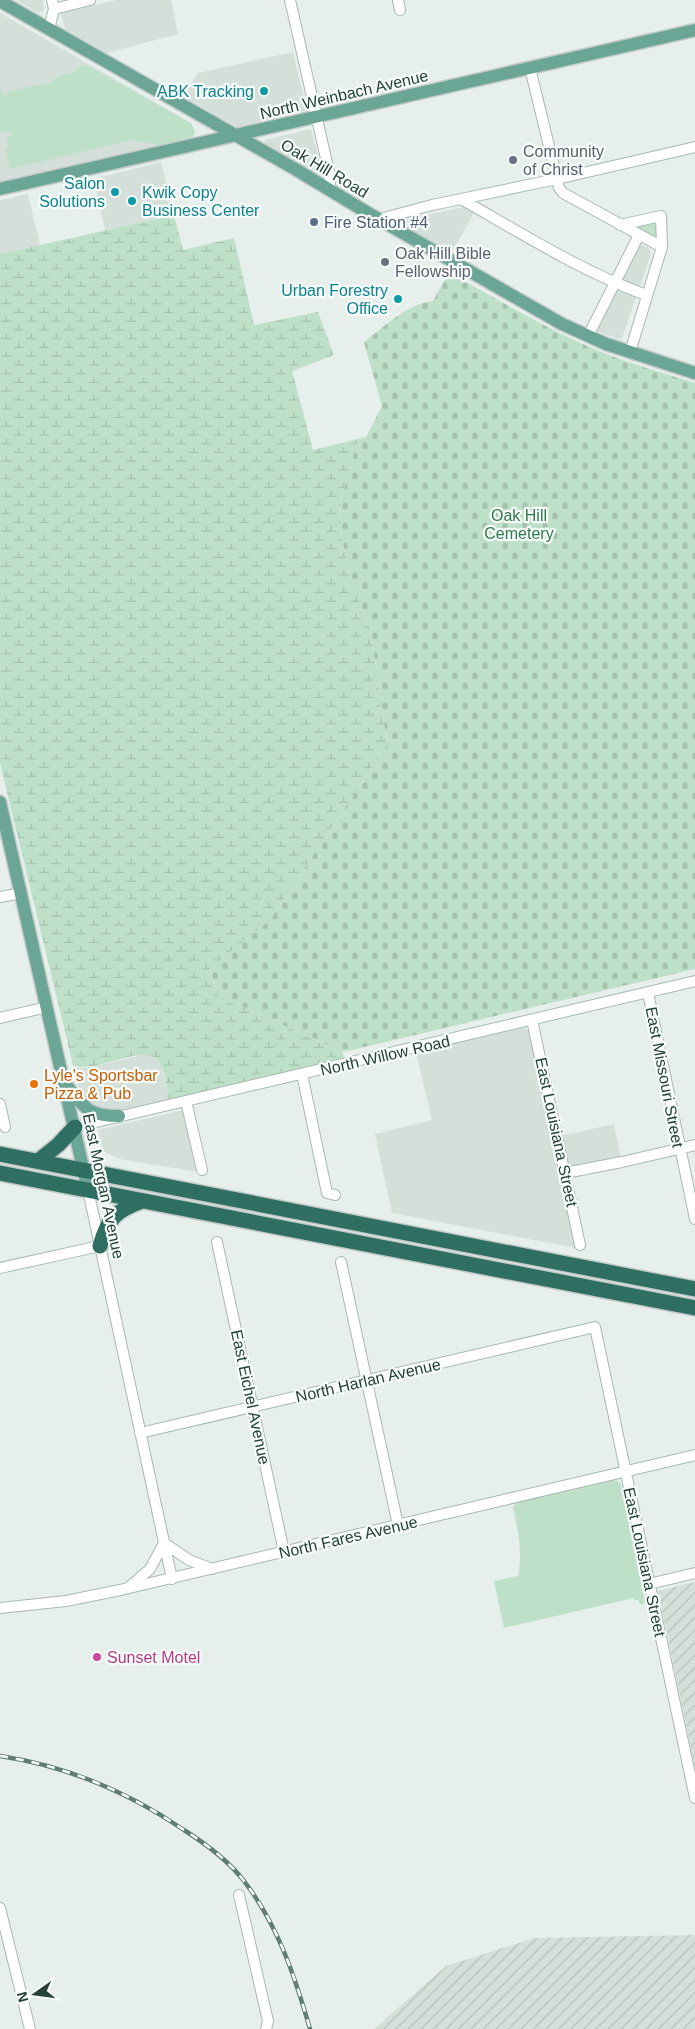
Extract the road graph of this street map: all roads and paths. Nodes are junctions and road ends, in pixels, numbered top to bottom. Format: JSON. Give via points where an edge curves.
{"nodes":[{"id":1,"x":90,"y":0,"type":"edge"},
{"id":2,"x":290,"y":0,"type":"edge"},
{"id":3,"x":0,"y":1,"type":"edge"},
{"id":4,"x":53,"y":4,"type":"edge"},
{"id":5,"x":49,"y":29,"type":"junction"},
{"id":6,"x":695,"y":30,"type":"edge"},
{"id":7,"x":530,"y":68,"type":"junction"},
{"id":8,"x":317,"y":116,"type":"junction"},
{"id":9,"x":236,"y":136,"type":"junction"},
{"id":10,"x":695,"y":147,"type":"edge"},
{"id":11,"x":557,"y":179,"type":"junction"},
{"id":12,"x":0,"y":189,"type":"edge"},
{"id":13,"x":330,"y":190,"type":"junction"},
{"id":14,"x":461,"y":199,"type":"junction"},
{"id":15,"x":380,"y":219,"type":"junction"},
{"id":16,"x":620,"y":225,"type":"junction"},
{"id":17,"x":638,"y":235,"type":"junction"},
{"id":18,"x":662,"y":247,"type":"junction"},
{"id":19,"x":615,"y":284,"type":"junction"},
{"id":20,"x":646,"y":295,"type":"junction"},
{"id":21,"x":588,"y":336,"type":"junction"},
{"id":22,"x":630,"y":352,"type":"junction"},
{"id":23,"x":695,"y":373,"type":"edge"},
{"id":24,"x":0,"y":802,"type":"edge"},
{"id":25,"x":21,"y":893,"type":"junction"},
{"id":26,"x":0,"y":897,"type":"edge"},
{"id":27,"x":695,"y":981,"type":"edge"},
{"id":28,"x":648,"y":993,"type":"junction"},
{"id":29,"x":47,"y":1007,"type":"junction"},
{"id":30,"x":0,"y":1018,"type":"edge"},
{"id":31,"x":532,"y":1020,"type":"junction"},
{"id":32,"x":302,"y":1074,"type":"junction"},
{"id":33,"x":65,"y":1084,"type":"junction"},
{"id":34,"x":186,"y":1101,"type":"junction"},
{"id":35,"x":0,"y":1104,"type":"edge"},
{"id":36,"x":119,"y":1116,"type":"junction"},
{"id":37,"x":5,"y":1127,"type":"dead end"},
{"id":38,"x":74,"y":1127,"type":"junction"},
{"id":39,"x":695,"y":1145,"type":"edge"},
{"id":40,"x":680,"y":1148,"type":"junction"},
{"id":41,"x":0,"y":1154,"type":"edge"},
{"id":42,"x":38,"y":1161,"type":"junction"},
{"id":43,"x":84,"y":1170,"type":"junction"},
{"id":44,"x":202,"y":1170,"type":"dead end"},
{"id":45,"x":0,"y":1173,"type":"edge"},
{"id":46,"x":565,"y":1173,"type":"junction"},
{"id":47,"x":88,"y":1190,"type":"junction"},
{"id":48,"x":331,"y":1194,"type":"dead end"},
{"id":49,"x":144,"y":1201,"type":"junction"},
{"id":50,"x":695,"y":1219,"type":"edge"},
{"id":51,"x":217,"y":1242,"type":"dead end"},
{"id":52,"x":580,"y":1245,"type":"dead end"},
{"id":53,"x":100,"y":1246,"type":"junction"},
{"id":54,"x":342,"y":1262,"type":"dead end"},
{"id":55,"x":0,"y":1268,"type":"edge"},
{"id":56,"x":695,"y":1289,"type":"edge"},
{"id":57,"x":695,"y":1308,"type":"edge"},
{"id":58,"x":595,"y":1326,"type":"joint"},
{"id":59,"x":367,"y":1380,"type":"junction"},
{"id":60,"x":254,"y":1408,"type":"junction"},
{"id":61,"x":140,"y":1433,"type":"junction"},
{"id":62,"x":695,"y":1455,"type":"edge"},
{"id":63,"x":627,"y":1471,"type":"junction"},
{"id":64,"x":398,"y":1525,"type":"junction"},
{"id":65,"x":164,"y":1543,"type":"junction"},
{"id":66,"x":284,"y":1552,"type":"junction"},
{"id":67,"x":213,"y":1569,"type":"junction"},
{"id":68,"x":695,"y":1574,"type":"edge"},
{"id":69,"x":172,"y":1579,"type":"junction"},
{"id":70,"x":649,"y":1584,"type":"junction"},
{"id":71,"x":125,"y":1589,"type":"junction"},
{"id":72,"x":0,"y":1608,"type":"edge"},
{"id":73,"x":695,"y":1798,"type":"edge"},
{"id":74,"x":239,"y":1895,"type":"dead end"},
{"id":75,"x":0,"y":1908,"type":"edge"},
{"id":76,"x":30,"y":2029,"type":"edge"},
{"id":77,"x":266,"y":2029,"type":"edge"}],
"edges":[{"from":1,"to":4,"type":"street"},
{"from":2,"to":8,"type":"street"},
{"from":3,"to":5,"type":"main road","name":"Oak Hill Road"},
{"from":4,"to":5,"type":"street"},
{"from":5,"to":9,"type":"main road","name":"Oak Hill Road"},
{"from":6,"to":7,"type":"main road","name":"North Weinbach Avenue"},
{"from":7,"to":8,"type":"main road","name":"North Weinbach Avenue"},
{"from":7,"to":11,"type":"street"},
{"from":8,"to":9,"type":"main road","name":"North Weinbach Avenue"},
{"from":8,"to":13,"type":"street"},
{"from":9,"to":12,"type":"main road","name":"North Weinbach Avenue"},
{"from":9,"to":13,"type":"main road","name":"Oak Hill Road"},
{"from":10,"to":11,"type":"street"},
{"from":11,"to":14,"type":"street"},
{"from":11,"to":16,"type":"street","via":[[564,193]]},
{"from":13,"to":15,"type":"main road","name":"Oak Hill Road"},
{"from":14,"to":15,"type":"street"},
{"from":14,"to":19,"type":"street"},
{"from":15,"to":21,"type":"main road","name":"Oak Hill Road","via":[[547,316]]},
{"from":16,"to":17,"type":"street"},
{"from":16,"to":18,"type":"street","via":[[661,216]]},
{"from":17,"to":18,"type":"street"},
{"from":17,"to":19,"type":"street"},
{"from":18,"to":20,"type":"street"},
{"from":19,"to":20,"type":"street"},
{"from":19,"to":21,"type":"street"},
{"from":20,"to":22,"type":"street"},
{"from":21,"to":22,"type":"main road","name":"Oak Hill Road"},
{"from":22,"to":23,"type":"main road","name":"Oak Hill Road"},
{"from":24,"to":25,"type":"main road","name":"East Morgan Avenue"},
{"from":25,"to":26,"type":"street"},
{"from":25,"to":29,"type":"main road","name":"East Morgan Avenue"},
{"from":27,"to":28,"type":"street","name":"North Willow Road"},
{"from":28,"to":31,"type":"street","name":"North Willow Road"},
{"from":28,"to":40,"type":"street","name":"East Missouri Street"},
{"from":29,"to":30,"type":"street"},
{"from":29,"to":33,"type":"main road","name":"East Morgan Avenue"},
{"from":31,"to":32,"type":"street","name":"North Willow Road"},
{"from":31,"to":46,"type":"street","name":"East Louisiana Street"},
{"from":32,"to":34,"type":"street","name":"North Willow Road"},
{"from":32,"to":48,"type":"street"},
{"from":33,"to":36,"type":"main road","via":[[92,1112]]},
{"from":33,"to":38,"type":"main road","name":"East Morgan Avenue"},
{"from":34,"to":36,"type":"street","name":"North Willow Road"},
{"from":34,"to":44,"type":"street"},
{"from":35,"to":37,"type":"street"},
{"from":36,"to":38,"type":"street","name":"North Willow Road"},
{"from":38,"to":42,"type":"highway"},
{"from":38,"to":43,"type":"main road","name":"East Morgan Avenue"},
{"from":39,"to":40,"type":"street"},
{"from":40,"to":46,"type":"street"},
{"from":40,"to":50,"type":"street","name":"East Missouri Street"},
{"from":41,"to":42,"type":"highway"},
{"from":42,"to":43,"type":"highway"},
{"from":43,"to":47,"type":"main road","name":"East Morgan Avenue"},
{"from":43,"to":56,"type":"highway"},
{"from":45,"to":47,"type":"highway"},
{"from":46,"to":52,"type":"street","name":"East Louisiana Street"},
{"from":47,"to":49,"type":"highway"},
{"from":47,"to":53,"type":"street","name":"East Morgan Avenue"},
{"from":49,"to":53,"type":"highway","via":[[116,1213]]},
{"from":49,"to":57,"type":"highway"},
{"from":51,"to":60,"type":"street","name":"East Eichel Avenue"},
{"from":53,"to":55,"type":"street"},
{"from":53,"to":61,"type":"street","name":"East Morgan Avenue"},
{"from":54,"to":59,"type":"street"},
{"from":58,"to":59,"type":"street","name":"North Harlan Avenue"},
{"from":58,"to":63,"type":"street","name":"East Louisiana Street"},
{"from":59,"to":60,"type":"street","name":"North Harlan Avenue"},
{"from":59,"to":64,"type":"street"},
{"from":60,"to":61,"type":"street","name":"North Harlan Avenue"},
{"from":60,"to":66,"type":"street","name":"East Eichel Avenue"},
{"from":61,"to":65,"type":"street","name":"East Morgan Avenue"},
{"from":62,"to":63,"type":"street","name":"North Fares Avenue"},
{"from":63,"to":64,"type":"street","name":"North Fares Avenue"},
{"from":63,"to":70,"type":"street","name":"East Louisiana Street"},
{"from":64,"to":66,"type":"street","name":"North Fares Avenue"},
{"from":65,"to":67,"type":"street","via":[[189,1560]]},
{"from":65,"to":69,"type":"street","name":"East Morgan Avenue"},
{"from":65,"to":71,"type":"street","via":[[150,1569]]},
{"from":66,"to":67,"type":"street","name":"North Fares Avenue"},
{"from":67,"to":69,"type":"street","name":"North Fares Avenue"},
{"from":68,"to":70,"type":"street"},
{"from":69,"to":71,"type":"street","name":"North Fares Avenue"},
{"from":70,"to":73,"type":"street","name":"East Louisiana Street"},
{"from":71,"to":72,"type":"street","name":"North Fares Avenue","via":[[66,1601]]},
{"from":74,"to":77,"type":"street","via":[[268,2021]]},
{"from":75,"to":76,"type":"street"}]}
